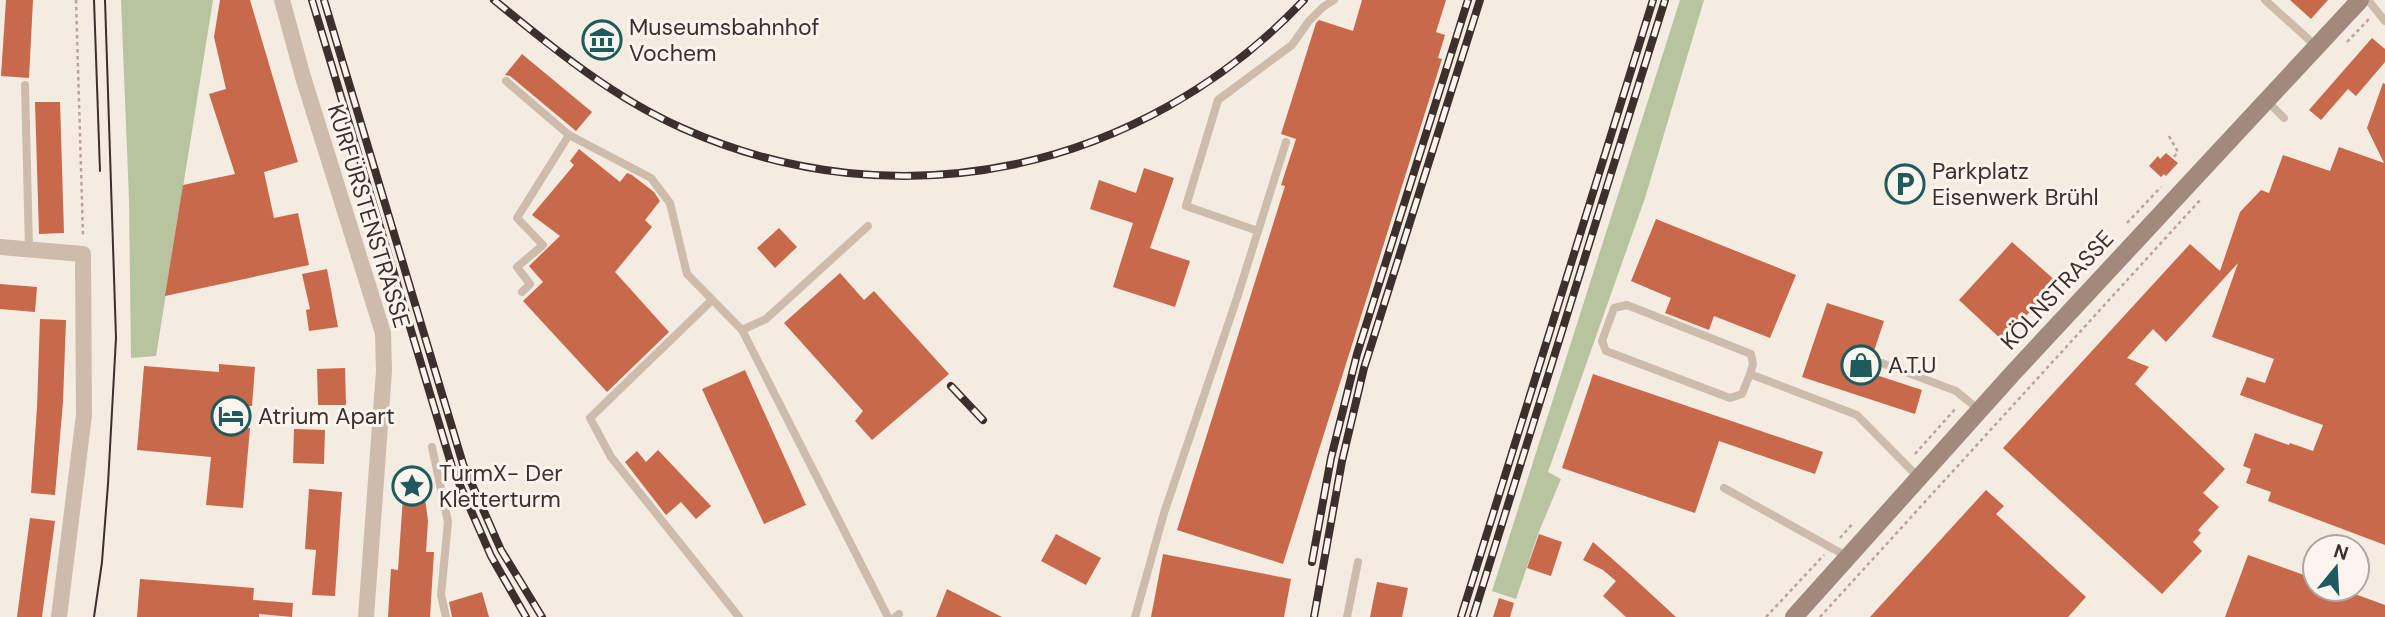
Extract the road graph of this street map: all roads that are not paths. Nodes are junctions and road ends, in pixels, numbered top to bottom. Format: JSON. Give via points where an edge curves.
{"nodes":[{"id":1,"x":282,"y":0,"type":"edge"},
{"id":2,"x":1334,"y":0,"type":"edge"},
{"id":3,"x":2265,"y":0,"type":"edge"},
{"id":4,"x":2360,"y":0,"type":"edge"},
{"id":5,"x":2368,"y":0,"type":"edge"},
{"id":6,"x":2385,"y":21,"type":"edge"},
{"id":7,"x":2316,"y":47,"type":"junction"},
{"id":8,"x":506,"y":81,"type":"dead end"},
{"id":9,"x":24,"y":85,"type":"dead end"},
{"id":10,"x":2267,"y":101,"type":"junction"},
{"id":11,"x":2284,"y":118,"type":"dead end"},
{"id":12,"x":569,"y":135,"type":"junction"},
{"id":13,"x":1286,"y":142,"type":"dead end"},
{"id":14,"x":868,"y":226,"type":"dead end"},
{"id":15,"x":1258,"y":231,"type":"junction"},
{"id":16,"x":0,"y":247,"type":"edge"},
{"id":17,"x":29,"y":250,"type":"junction"},
{"id":18,"x":522,"y":292,"type":"dead end"},
{"id":19,"x":711,"y":301,"type":"junction"},
{"id":20,"x":742,"y":330,"type":"junction"},
{"id":21,"x":1882,"y":363,"type":"dead end"},
{"id":22,"x":1750,"y":374,"type":"junction"},
{"id":23,"x":1979,"y":411,"type":"junction"},
{"id":24,"x":432,"y":447,"type":"dead end"},
{"id":25,"x":1919,"y":478,"type":"junction"},
{"id":26,"x":1724,"y":488,"type":"dead end"},
{"id":27,"x":1848,"y":557,"type":"junction"},
{"id":28,"x":1359,"y":562,"type":"dead end"},
{"id":29,"x":58,"y":617,"type":"edge"},
{"id":30,"x":366,"y":617,"type":"edge"},
{"id":31,"x":446,"y":617,"type":"edge"},
{"id":32,"x":739,"y":617,"type":"edge"},
{"id":33,"x":888,"y":617,"type":"edge"},
{"id":34,"x":1135,"y":617,"type":"edge"},
{"id":35,"x":1348,"y":617,"type":"edge"},
{"id":36,"x":1794,"y":617,"type":"edge"}],
"edges":[{"from":1,"to":30,"type":"street","name":"KURFÜRSTENSTRASSE","via":[[383,333]]},
{"from":2,"to":15,"type":"lane","via":[[1309,21],[1292,45],[1218,100],[1186,206]]},
{"from":3,"to":7,"type":"lane"},
{"from":4,"to":7,"type":"main road","name":"KÖLNSTRASSE"},
{"from":5,"to":6,"type":"lane"},
{"from":7,"to":10,"type":"main road","name":"KÖLNSTRASSE"},
{"from":8,"to":12,"type":"lane"},
{"from":9,"to":17,"type":"lane"},
{"from":10,"to":11,"type":"lane"},
{"from":10,"to":23,"type":"main road","name":"KÖLNSTRASSE"},
{"from":12,"to":18,"type":"lane","via":[[517,218],[543,245],[517,267],[530,284]]},
{"from":12,"to":19,"type":"lane","via":[[651,177],[670,203],[687,274]]},
{"from":13,"to":15,"type":"lane"},
{"from":14,"to":20,"type":"lane","via":[[766,319]]},
{"from":15,"to":34,"type":"lane","via":[[1164,513]]},
{"from":16,"to":17,"type":"street"},
{"from":17,"to":29,"type":"street","via":[[83,254],[83,415]]},
{"from":19,"to":20,"type":"lane"},
{"from":19,"to":32,"type":"lane","via":[[590,418],[611,457]]},
{"from":20,"to":33,"type":"lane"},
{"from":21,"to":23,"type":"lane","via":[[1956,391]]},
{"from":22,"to":22,"type":"lane","via":[[1742,394],[1730,398],[1606,351],[1602,341],[1614,308],[1627,305],[1751,354]]},
{"from":22,"to":25,"type":"lane","via":[[1857,415]]},
{"from":23,"to":25,"type":"main road","name":"KÖLNSTRASSE"},
{"from":24,"to":31,"type":"lane","via":[[448,522],[441,595]]},
{"from":25,"to":27,"type":"main road","name":"KÖLNSTRASSE"},
{"from":26,"to":27,"type":"lane"},
{"from":27,"to":36,"type":"main road","name":"KÖLNSTRASSE"},
{"from":28,"to":35,"type":"lane"}]}
